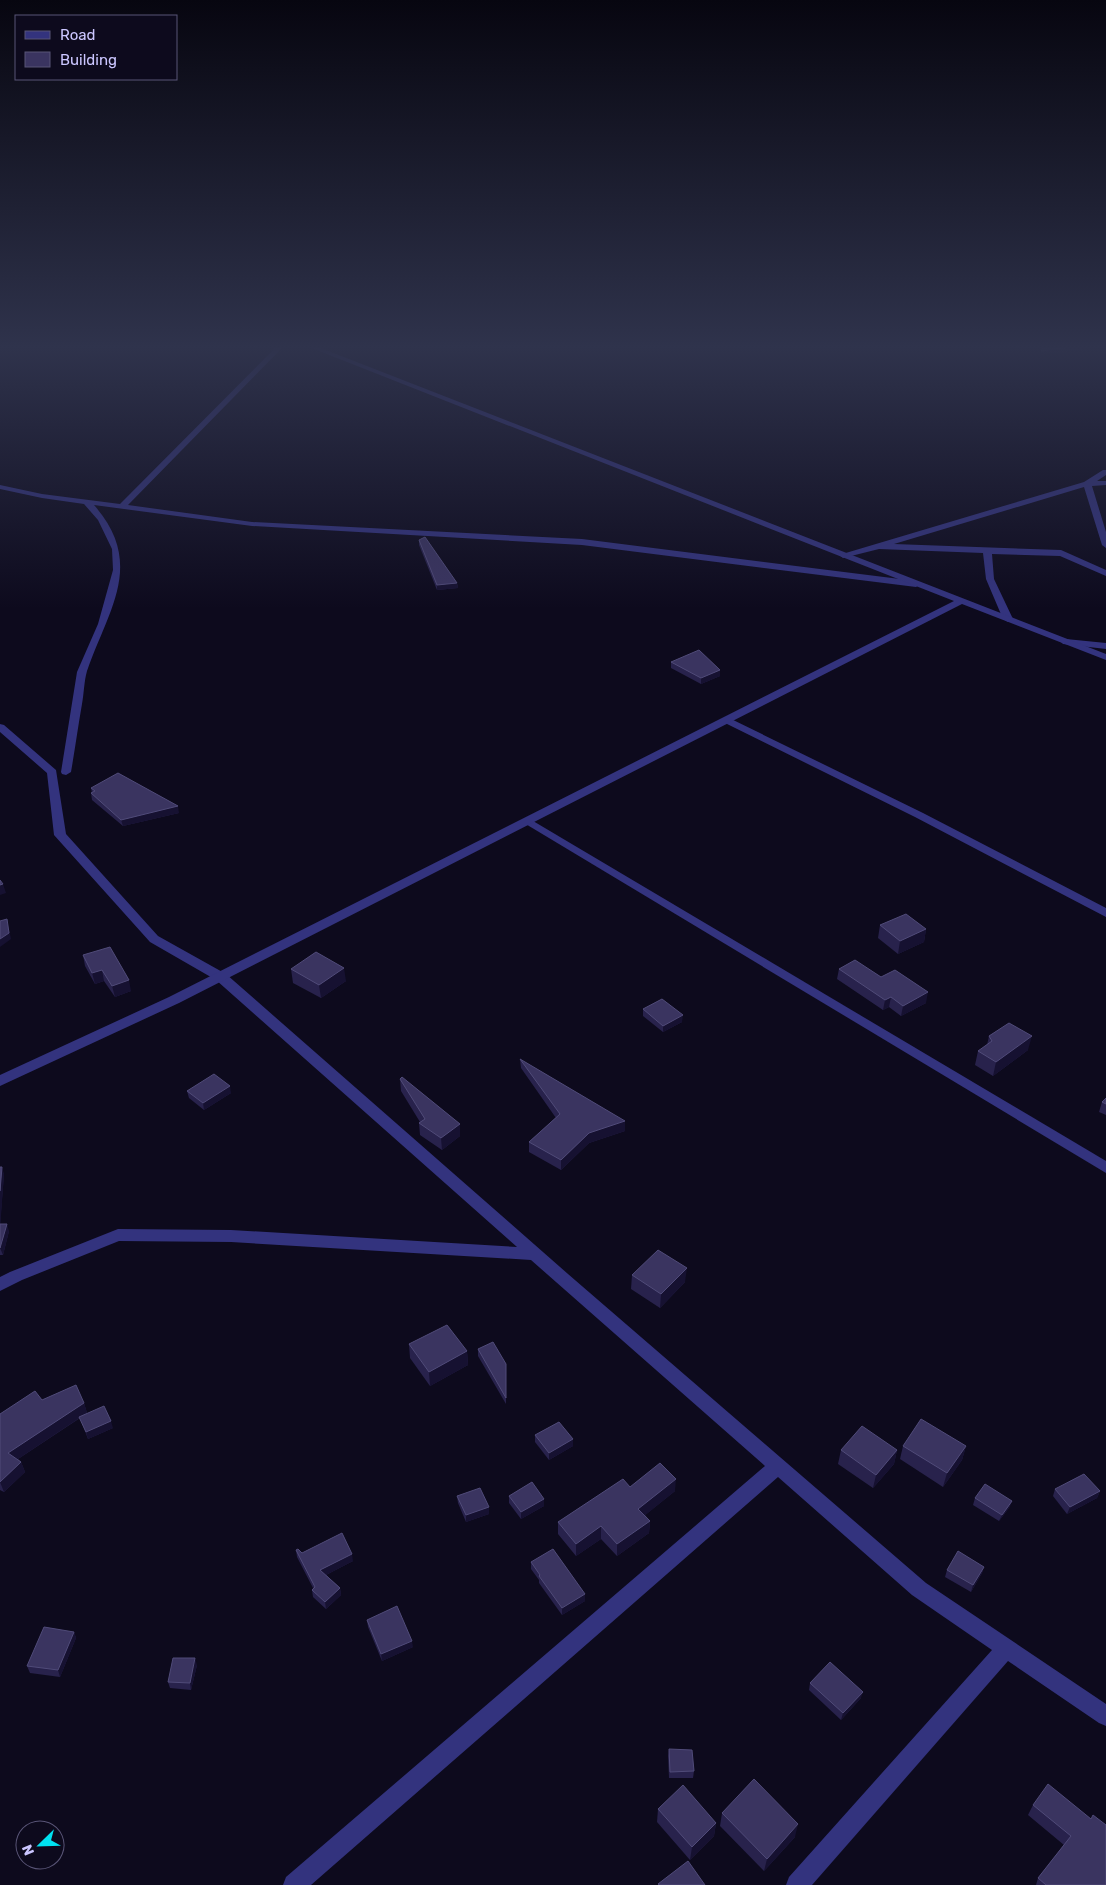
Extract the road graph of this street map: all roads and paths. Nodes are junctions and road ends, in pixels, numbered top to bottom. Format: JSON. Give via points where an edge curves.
{"nodes":[{"id":1,"x":195,"y":433,"type":"edge"},
{"id":2,"x":532,"y":433,"type":"edge"},
{"id":3,"x":1106,"y":472,"type":"edge"},
{"id":4,"x":1106,"y":483,"type":"edge"},
{"id":5,"x":1086,"y":484,"type":"junction"},
{"id":6,"x":0,"y":487,"type":"edge"},
{"id":7,"x":88,"y":502,"type":"junction"},
{"id":8,"x":122,"y":506,"type":"junction"},
{"id":9,"x":1106,"y":545,"type":"edge"},
{"id":10,"x":879,"y":546,"type":"junction"},
{"id":11,"x":987,"y":551,"type":"junction"},
{"id":12,"x":843,"y":555,"type":"junction"},
{"id":13,"x":1106,"y":573,"type":"edge"},
{"id":14,"x":916,"y":584,"type":"junction"},
{"id":15,"x":961,"y":601,"type":"junction"},
{"id":16,"x":1008,"y":619,"type":"junction"},
{"id":17,"x":1066,"y":642,"type":"junction"},
{"id":18,"x":1106,"y":646,"type":"edge"},
{"id":19,"x":1106,"y":658,"type":"edge"},
{"id":20,"x":727,"y":720,"type":"junction"},
{"id":21,"x":0,"y":727,"type":"edge"},
{"id":22,"x":66,"y":772,"type":"dead end"},
{"id":23,"x":528,"y":821,"type":"junction"},
{"id":24,"x":1106,"y":913,"type":"edge"},
{"id":25,"x":221,"y":977,"type":"junction"},
{"id":26,"x":0,"y":1082,"type":"edge"},
{"id":27,"x":1106,"y":1168,"type":"edge"},
{"id":28,"x":535,"y":1254,"type":"junction"},
{"id":29,"x":0,"y":1285,"type":"edge"},
{"id":30,"x":778,"y":1466,"type":"junction"},
{"id":31,"x":1006,"y":1648,"type":"junction"},
{"id":32,"x":1105,"y":1715,"type":"edge"},
{"id":33,"x":294,"y":1885,"type":"edge"},
{"id":34,"x":796,"y":1885,"type":"edge"}],
"edges":[{"from":1,"to":8,"type":"street"},
{"from":2,"to":12,"type":"street"},
{"from":3,"to":5,"type":"street"},
{"from":4,"to":5,"type":"street"},
{"from":5,"to":9,"type":"street"},
{"from":5,"to":10,"type":"street"},
{"from":6,"to":7,"type":"street"},
{"from":7,"to":8,"type":"street"},
{"from":7,"to":22,"type":"street","via":[[102,519],[116,549],[116,570],[103,624],[82,672]]},
{"from":8,"to":14,"type":"street","via":[[252,524],[582,542]]},
{"from":10,"to":11,"type":"street"},
{"from":10,"to":12,"type":"street"},
{"from":11,"to":13,"type":"street","via":[[1062,553]]},
{"from":11,"to":16,"type":"street","via":[[990,579]]},
{"from":12,"to":14,"type":"street"},
{"from":14,"to":15,"type":"street"},
{"from":15,"to":16,"type":"street"},
{"from":15,"to":20,"type":"street"},
{"from":16,"to":17,"type":"street"},
{"from":17,"to":18,"type":"street"},
{"from":17,"to":19,"type":"street"},
{"from":20,"to":23,"type":"street"},
{"from":20,"to":24,"type":"street"},
{"from":21,"to":25,"type":"street","via":[[52,772],[60,835],[154,939]]},
{"from":23,"to":25,"type":"street"},
{"from":23,"to":27,"type":"street"},
{"from":25,"to":26,"type":"street"},
{"from":25,"to":28,"type":"street"},
{"from":28,"to":29,"type":"street","via":[[231,1236],[118,1235]]},
{"from":28,"to":30,"type":"street"},
{"from":30,"to":31,"type":"street","via":[[919,1588]]},
{"from":30,"to":33,"type":"street"},
{"from":31,"to":32,"type":"street"},
{"from":31,"to":34,"type":"street"}]}
